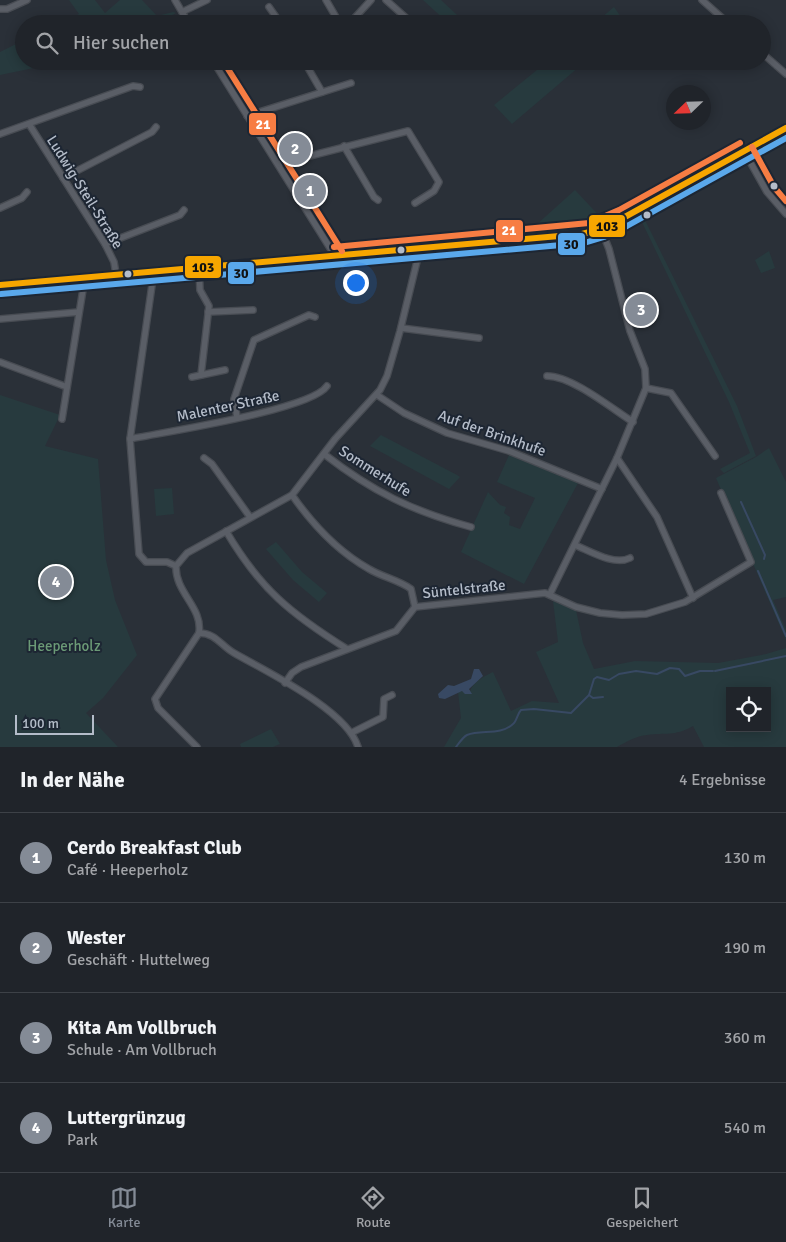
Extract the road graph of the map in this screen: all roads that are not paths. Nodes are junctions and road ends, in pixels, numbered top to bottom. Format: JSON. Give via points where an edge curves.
{"nodes":[{"id":1,"x":27,"y":0,"type":"edge"},
{"id":2,"x":175,"y":0,"type":"edge"},
{"id":3,"x":207,"y":0,"type":"edge"},
{"id":4,"x":326,"y":0,"type":"edge"},
{"id":5,"x":371,"y":0,"type":"edge"},
{"id":6,"x":386,"y":0,"type":"edge"},
{"id":7,"x":702,"y":0,"type":"edge"},
{"id":8,"x":269,"y":7,"type":"dead end"},
{"id":9,"x":0,"y":9,"type":"edge"},
{"id":10,"x":182,"y":12,"type":"junction"},
{"id":11,"x":184,"y":15,"type":"edge"},
{"id":12,"x":275,"y":15,"type":"edge"},
{"id":13,"x":335,"y":15,"type":"edge"},
{"id":14,"x":357,"y":15,"type":"edge"},
{"id":15,"x":403,"y":15,"type":"edge"},
{"id":16,"x":719,"y":15,"type":"edge"},
{"id":17,"x":771,"y":61,"type":"edge"},
{"id":18,"x":219,"y":70,"type":"edge"},
{"id":19,"x":309,"y":70,"type":"edge"},
{"id":20,"x":786,"y":74,"type":"edge"},
{"id":21,"x":352,"y":83,"type":"dead end"},
{"id":22,"x":140,"y":87,"type":"dead end"},
{"id":23,"x":322,"y":92,"type":"junction"},
{"id":24,"x":247,"y":116,"type":"junction"},
{"id":25,"x":29,"y":124,"type":"junction"},
{"id":26,"x":156,"y":127,"type":"dead end"},
{"id":27,"x":786,"y":128,"type":"edge"},
{"id":28,"x":0,"y":134,"type":"edge"},
{"id":29,"x":344,"y":146,"type":"junction"},
{"id":30,"x":744,"y":151,"type":"junction"},
{"id":31,"x":278,"y":164,"type":"junction"},
{"id":32,"x":63,"y":178,"type":"junction"},
{"id":33,"x":27,"y":192,"type":"dead end"},
{"id":34,"x":378,"y":200,"type":"dead end"},
{"id":35,"x":415,"y":202,"type":"dead end"},
{"id":36,"x":0,"y":208,"type":"edge"},
{"id":37,"x":184,"y":210,"type":"dead end"},
{"id":38,"x":786,"y":214,"type":"edge"},
{"id":39,"x":602,"y":229,"type":"junction"},
{"id":40,"x":105,"y":244,"type":"junction"},
{"id":41,"x":420,"y":249,"type":"junction"},
{"id":42,"x":336,"y":256,"type":"junction"},
{"id":43,"x":199,"y":268,"type":"junction"},
{"id":44,"x":154,"y":271,"type":"junction"},
{"id":45,"x":116,"y":274,"type":"junction"},
{"id":46,"x":85,"y":277,"type":"junction"},
{"id":47,"x":0,"y":285,"type":"edge"},
{"id":48,"x":253,"y":310,"type":"dead end"},
{"id":49,"x":79,"y":312,"type":"junction"},
{"id":50,"x":208,"y":312,"type":"junction"},
{"id":51,"x":315,"y":317,"type":"dead end"},
{"id":52,"x":0,"y":318,"type":"edge"},
{"id":53,"x":400,"y":328,"type":"junction"},
{"id":54,"x":479,"y":338,"type":"dead end"},
{"id":55,"x":0,"y":362,"type":"edge"},
{"id":56,"x":225,"y":370,"type":"dead end"},
{"id":57,"x":201,"y":376,"type":"junction"},
{"id":58,"x":547,"y":376,"type":"dead end"},
{"id":59,"x":192,"y":377,"type":"dead end"},
{"id":60,"x":327,"y":386,"type":"dead end"},
{"id":61,"x":68,"y":387,"type":"junction"},
{"id":62,"x":646,"y":388,"type":"junction"},
{"id":63,"x":377,"y":395,"type":"junction"},
{"id":64,"x":238,"y":417,"type":"junction"},
{"id":65,"x":62,"y":419,"type":"dead end"},
{"id":66,"x":632,"y":422,"type":"junction"},
{"id":67,"x":130,"y":439,"type":"junction"},
{"id":68,"x":324,"y":454,"type":"junction"},
{"id":69,"x":715,"y":456,"type":"dead end"},
{"id":70,"x":204,"y":458,"type":"dead end"},
{"id":71,"x":617,"y":458,"type":"junction"},
{"id":72,"x":602,"y":489,"type":"junction"},
{"id":73,"x":721,"y":493,"type":"dead end"},
{"id":74,"x":292,"y":495,"type":"junction"},
{"id":75,"x":250,"y":518,"type":"junction"},
{"id":76,"x":471,"y":527,"type":"dead end"},
{"id":77,"x":226,"y":531,"type":"junction"},
{"id":78,"x":575,"y":545,"type":"junction"},
{"id":79,"x":630,"y":558,"type":"dead end"},
{"id":80,"x":176,"y":566,"type":"junction"},
{"id":81,"x":550,"y":594,"type":"junction"},
{"id":82,"x":693,"y":598,"type":"junction"},
{"id":83,"x":415,"y":607,"type":"junction"},
{"id":84,"x":199,"y":633,"type":"junction"},
{"id":85,"x":348,"y":649,"type":"junction"},
{"id":86,"x":285,"y":683,"type":"junction"},
{"id":87,"x":392,"y":695,"type":"dead end"},
{"id":88,"x":351,"y":733,"type":"junction"},
{"id":89,"x":197,"y":747,"type":"edge"},
{"id":90,"x":358,"y":747,"type":"edge"}],
"edges":[{"from":1,"to":9,"type":"street"},
{"from":2,"to":10,"type":"street"},
{"from":3,"to":10,"type":"street"},
{"from":4,"to":13,"type":"street"},
{"from":5,"to":14,"type":"street"},
{"from":6,"to":15,"type":"street"},
{"from":7,"to":16,"type":"street"},
{"from":8,"to":12,"type":"street"},
{"from":10,"to":11,"type":"street"},
{"from":17,"to":20,"type":"street"},
{"from":18,"to":24,"type":"street"},
{"from":19,"to":23,"type":"street"},
{"from":21,"to":23,"type":"street"},
{"from":22,"to":25,"type":"street","via":[[133,86]]},
{"from":23,"to":24,"type":"street"},
{"from":24,"to":31,"type":"street"},
{"from":25,"to":28,"type":"street"},
{"from":25,"to":32,"type":"street","name":"Ludwig-Steil-Straße"},
{"from":26,"to":32,"type":"street"},
{"from":27,"to":30,"type":"street"},
{"from":29,"to":31,"type":"street"},
{"from":29,"to":34,"type":"street"},
{"from":29,"to":35,"type":"street","via":[[408,131],[439,182],[434,191]]},
{"from":30,"to":38,"type":"street","via":[[767,192]]},
{"from":30,"to":39,"type":"street"},
{"from":31,"to":42,"type":"street"},
{"from":32,"to":40,"type":"street","name":"Ludwig-Steil-Straße"},
{"from":33,"to":36,"type":"street","via":[[22,198]]},
{"from":37,"to":40,"type":"street","via":[[180,215]]},
{"from":39,"to":41,"type":"street","via":[[572,236]]},
{"from":39,"to":62,"type":"street","via":[[630,331],[645,369]]},
{"from":40,"to":45,"type":"street","name":"Ludwig-Steil-Straße"},
{"from":41,"to":42,"type":"street"},
{"from":41,"to":53,"type":"street"},
{"from":42,"to":43,"type":"street"},
{"from":43,"to":44,"type":"street"},
{"from":43,"to":50,"type":"street","via":[[200,290],[209,306]]},
{"from":44,"to":45,"type":"street"},
{"from":44,"to":67,"type":"street"},
{"from":45,"to":46,"type":"street"},
{"from":46,"to":47,"type":"street"},
{"from":46,"to":49,"type":"street"},
{"from":48,"to":50,"type":"street"},
{"from":49,"to":52,"type":"street"},
{"from":49,"to":61,"type":"street"},
{"from":50,"to":57,"type":"street"},
{"from":51,"to":64,"type":"street","via":[[309,316],[254,340],[234,400]]},
{"from":53,"to":54,"type":"street"},
{"from":53,"to":63,"type":"street","via":[[387,376]]},
{"from":55,"to":61,"type":"street"},
{"from":56,"to":57,"type":"street"},
{"from":57,"to":59,"type":"street"},
{"from":58,"to":66,"type":"street","via":[[560,378]]},
{"from":60,"to":64,"type":"street","name":"Malenter Straße","via":[[321,392],[285,407]]},
{"from":61,"to":65,"type":"street"},
{"from":62,"to":66,"type":"street"},
{"from":62,"to":69,"type":"street","via":[[671,393]]},
{"from":63,"to":68,"type":"street"},
{"from":63,"to":72,"type":"street","name":"Auf der Brinkhufe","via":[[431,426],[518,454]]},
{"from":64,"to":67,"type":"street","name":"Malenter Straße"},
{"from":66,"to":71,"type":"street"},
{"from":67,"to":80,"type":"street","via":[[139,554],[146,562],[167,562]]},
{"from":68,"to":74,"type":"street"},
{"from":68,"to":76,"type":"street","name":"Sommerhufe","via":[[393,500]]},
{"from":70,"to":75,"type":"street","via":[[212,464]]},
{"from":71,"to":72,"type":"street"},
{"from":71,"to":82,"type":"street","via":[[657,517]]},
{"from":72,"to":78,"type":"street"},
{"from":73,"to":82,"type":"street","via":[[751,562]]},
{"from":74,"to":75,"type":"street"},
{"from":74,"to":83,"type":"street","via":[[318,529],[347,555],[370,570],[411,588]]},
{"from":75,"to":77,"type":"street"},
{"from":77,"to":80,"type":"street","via":[[187,553]]},
{"from":77,"to":85,"type":"street","via":[[252,572],[280,602]]},
{"from":78,"to":79,"type":"street","via":[[614,559]]},
{"from":78,"to":81,"type":"street"},
{"from":80,"to":84,"type":"street","via":[[177,581],[198,616]]},
{"from":81,"to":82,"type":"street","via":[[588,610],[622,615],[656,612]]},
{"from":81,"to":83,"type":"street","name":"Süntelstraße"},
{"from":83,"to":85,"type":"street","name":"Süntelstraße","via":[[396,631]]},
{"from":84,"to":86,"type":"street","via":[[212,634],[228,649]]},
{"from":84,"to":89,"type":"street","via":[[155,699],[158,708]]},
{"from":85,"to":86,"type":"street","name":"Süntelstraße","via":[[301,668],[292,673]]},
{"from":86,"to":88,"type":"street","via":[[311,697]]},
{"from":87,"to":88,"type":"street","via":[[384,699],[384,714],[380,719]]},
{"from":88,"to":90,"type":"street"}]}
